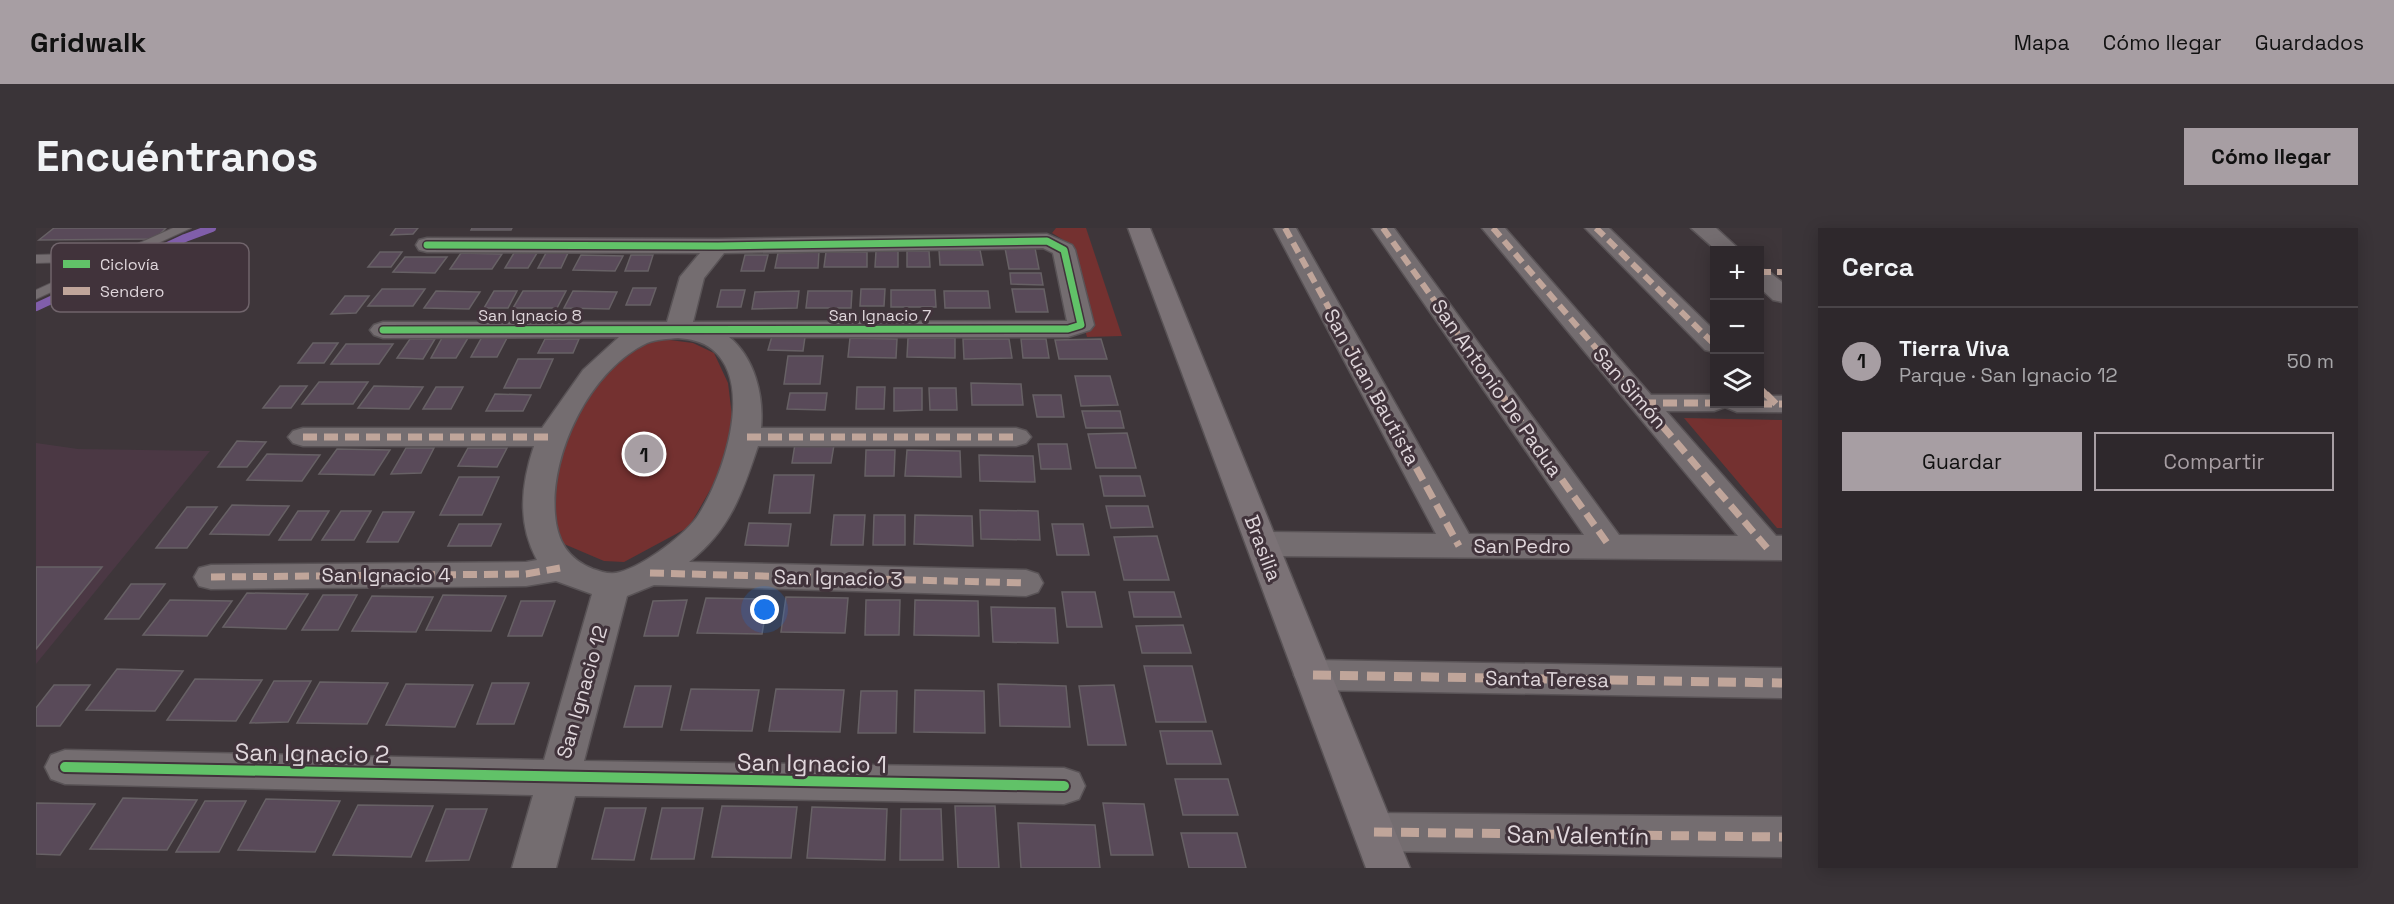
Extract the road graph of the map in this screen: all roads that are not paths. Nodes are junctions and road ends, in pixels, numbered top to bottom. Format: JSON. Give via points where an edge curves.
{"nodes":[{"id":1,"x":184,"y":228,"type":"edge"},
{"id":2,"x":1139,"y":228,"type":"edge"},
{"id":3,"x":1285,"y":228,"type":"edge"},
{"id":4,"x":1383,"y":228,"type":"edge"},
{"id":5,"x":1493,"y":228,"type":"edge"},
{"id":6,"x":1596,"y":228,"type":"edge"},
{"id":7,"x":1702,"y":228,"type":"edge"},
{"id":8,"x":153,"y":241,"type":"junction"},
{"id":9,"x":143,"y":243,"type":"edge"},
{"id":10,"x":149,"y":243,"type":"edge"},
{"id":11,"x":427,"y":245,"type":"dead end"},
{"id":12,"x":677,"y":246,"type":"junction"},
{"id":13,"x":718,"y":246,"type":"junction"},
{"id":14,"x":1724,"y":246,"type":"edge"},
{"id":15,"x":36,"y":259,"type":"edge"},
{"id":16,"x":51,"y":259,"type":"edge"},
{"id":17,"x":1764,"y":272,"type":"edge"},
{"id":18,"x":1782,"y":272,"type":"edge"},
{"id":19,"x":692,"y":277,"type":"junction"},
{"id":20,"x":1764,"y":279,"type":"edge"},
{"id":21,"x":51,"y":288,"type":"edge"},
{"id":22,"x":36,"y":295,"type":"edge"},
{"id":23,"x":1782,"y":295,"type":"edge"},
{"id":24,"x":382,"y":330,"type":"dead end"},
{"id":25,"x":678,"y":330,"type":"junction"},
{"id":26,"x":1710,"y":340,"type":"edge"},
{"id":27,"x":1642,"y":403,"type":"junction"},
{"id":28,"x":1710,"y":403,"type":"edge"},
{"id":29,"x":303,"y":437,"type":"dead end"},
{"id":30,"x":747,"y":437,"type":"junction"},
{"id":31,"x":1016,"y":437,"type":"dead end"},
{"id":32,"x":551,"y":438,"type":"junction"},
{"id":33,"x":1262,"y":544,"type":"junction"},
{"id":34,"x":1459,"y":546,"type":"junction"},
{"id":35,"x":1610,"y":547,"type":"junction"},
{"id":36,"x":1774,"y":548,"type":"edge"},
{"id":37,"x":560,"y":568,"type":"junction"},
{"id":38,"x":650,"y":573,"type":"junction"},
{"id":39,"x":211,"y":577,"type":"dead end"},
{"id":40,"x":1026,"y":583,"type":"dead end"},
{"id":41,"x":612,"y":586,"type":"junction"},
{"id":42,"x":1313,"y":675,"type":"junction"},
{"id":43,"x":1782,"y":683,"type":"edge"},
{"id":44,"x":65,"y":767,"type":"dead end"},
{"id":45,"x":558,"y":778,"type":"junction"},
{"id":46,"x":1064,"y":786,"type":"dead end"},
{"id":47,"x":1782,"y":837,"type":"edge"},
{"id":48,"x":1381,"y":850,"type":"edge"},
{"id":49,"x":534,"y":868,"type":"edge"}],
"edges":[{"from":1,"to":8,"type":"lane"},
{"from":2,"to":33,"type":"street","name":"Brasilia"},
{"from":3,"to":34,"type":"street","name":"San Juan Bautista"},
{"from":4,"to":35,"type":"street","name":"San Antonio De Padua"},
{"from":5,"to":27,"type":"street","name":"San Simón"},
{"from":6,"to":26,"type":"street"},
{"from":7,"to":14,"type":"street"},
{"from":8,"to":9,"type":"lane"},
{"from":8,"to":10,"type":"lane"},
{"from":11,"to":12,"type":"street"},
{"from":12,"to":13,"type":"street"},
{"from":12,"to":19,"type":"street"},
{"from":13,"to":19,"type":"street"},
{"from":13,"to":25,"type":"street","name":"San Ignacio 7","via":[[1047,241],[1064,250],[1080,325],[1068,329]]},
{"from":15,"to":16,"type":"lane"},
{"from":17,"to":18,"type":"street"},
{"from":19,"to":25,"type":"street"},
{"from":20,"to":23,"type":"street"},
{"from":21,"to":22,"type":"lane"},
{"from":24,"to":25,"type":"street","name":"San Ignacio 8"},
{"from":25,"to":30,"type":"street","via":[[708,336],[723,344],[732,356],[745,391]]},
{"from":25,"to":32,"type":"street","via":[[647,334],[614,355],[586,384]]},
{"from":27,"to":28,"type":"street"},
{"from":27,"to":36,"type":"street","name":"San Simón"},
{"from":29,"to":32,"type":"street"},
{"from":30,"to":31,"type":"street"},
{"from":30,"to":38,"type":"street","via":[[710,524]]},
{"from":32,"to":37,"type":"street","via":[[537,503],[539,526]]},
{"from":33,"to":34,"type":"street","name":"San Pedro"},
{"from":33,"to":42,"type":"street","name":"Brasilia"},
{"from":34,"to":35,"type":"street","name":"San Pedro"},
{"from":35,"to":36,"type":"street","name":"San Pedro"},
{"from":37,"to":39,"type":"street","name":"San Ignacio 4","via":[[526,574]]},
{"from":37,"to":41,"type":"street"},
{"from":38,"to":40,"type":"street","name":"San Ignacio 3"},
{"from":38,"to":41,"type":"street"},
{"from":41,"to":45,"type":"street","name":"San Ignacio 12"},
{"from":42,"to":43,"type":"street","name":"Santa Teresa"},
{"from":42,"to":48,"type":"street","name":"Brasilia"},
{"from":44,"to":45,"type":"street","name":"San Ignacio 2"},
{"from":45,"to":46,"type":"street","name":"San Ignacio 1"},
{"from":45,"to":49,"type":"street","name":"San Ignacio 12"},
{"from":47,"to":48,"type":"street","name":"San Valentín"}]}
